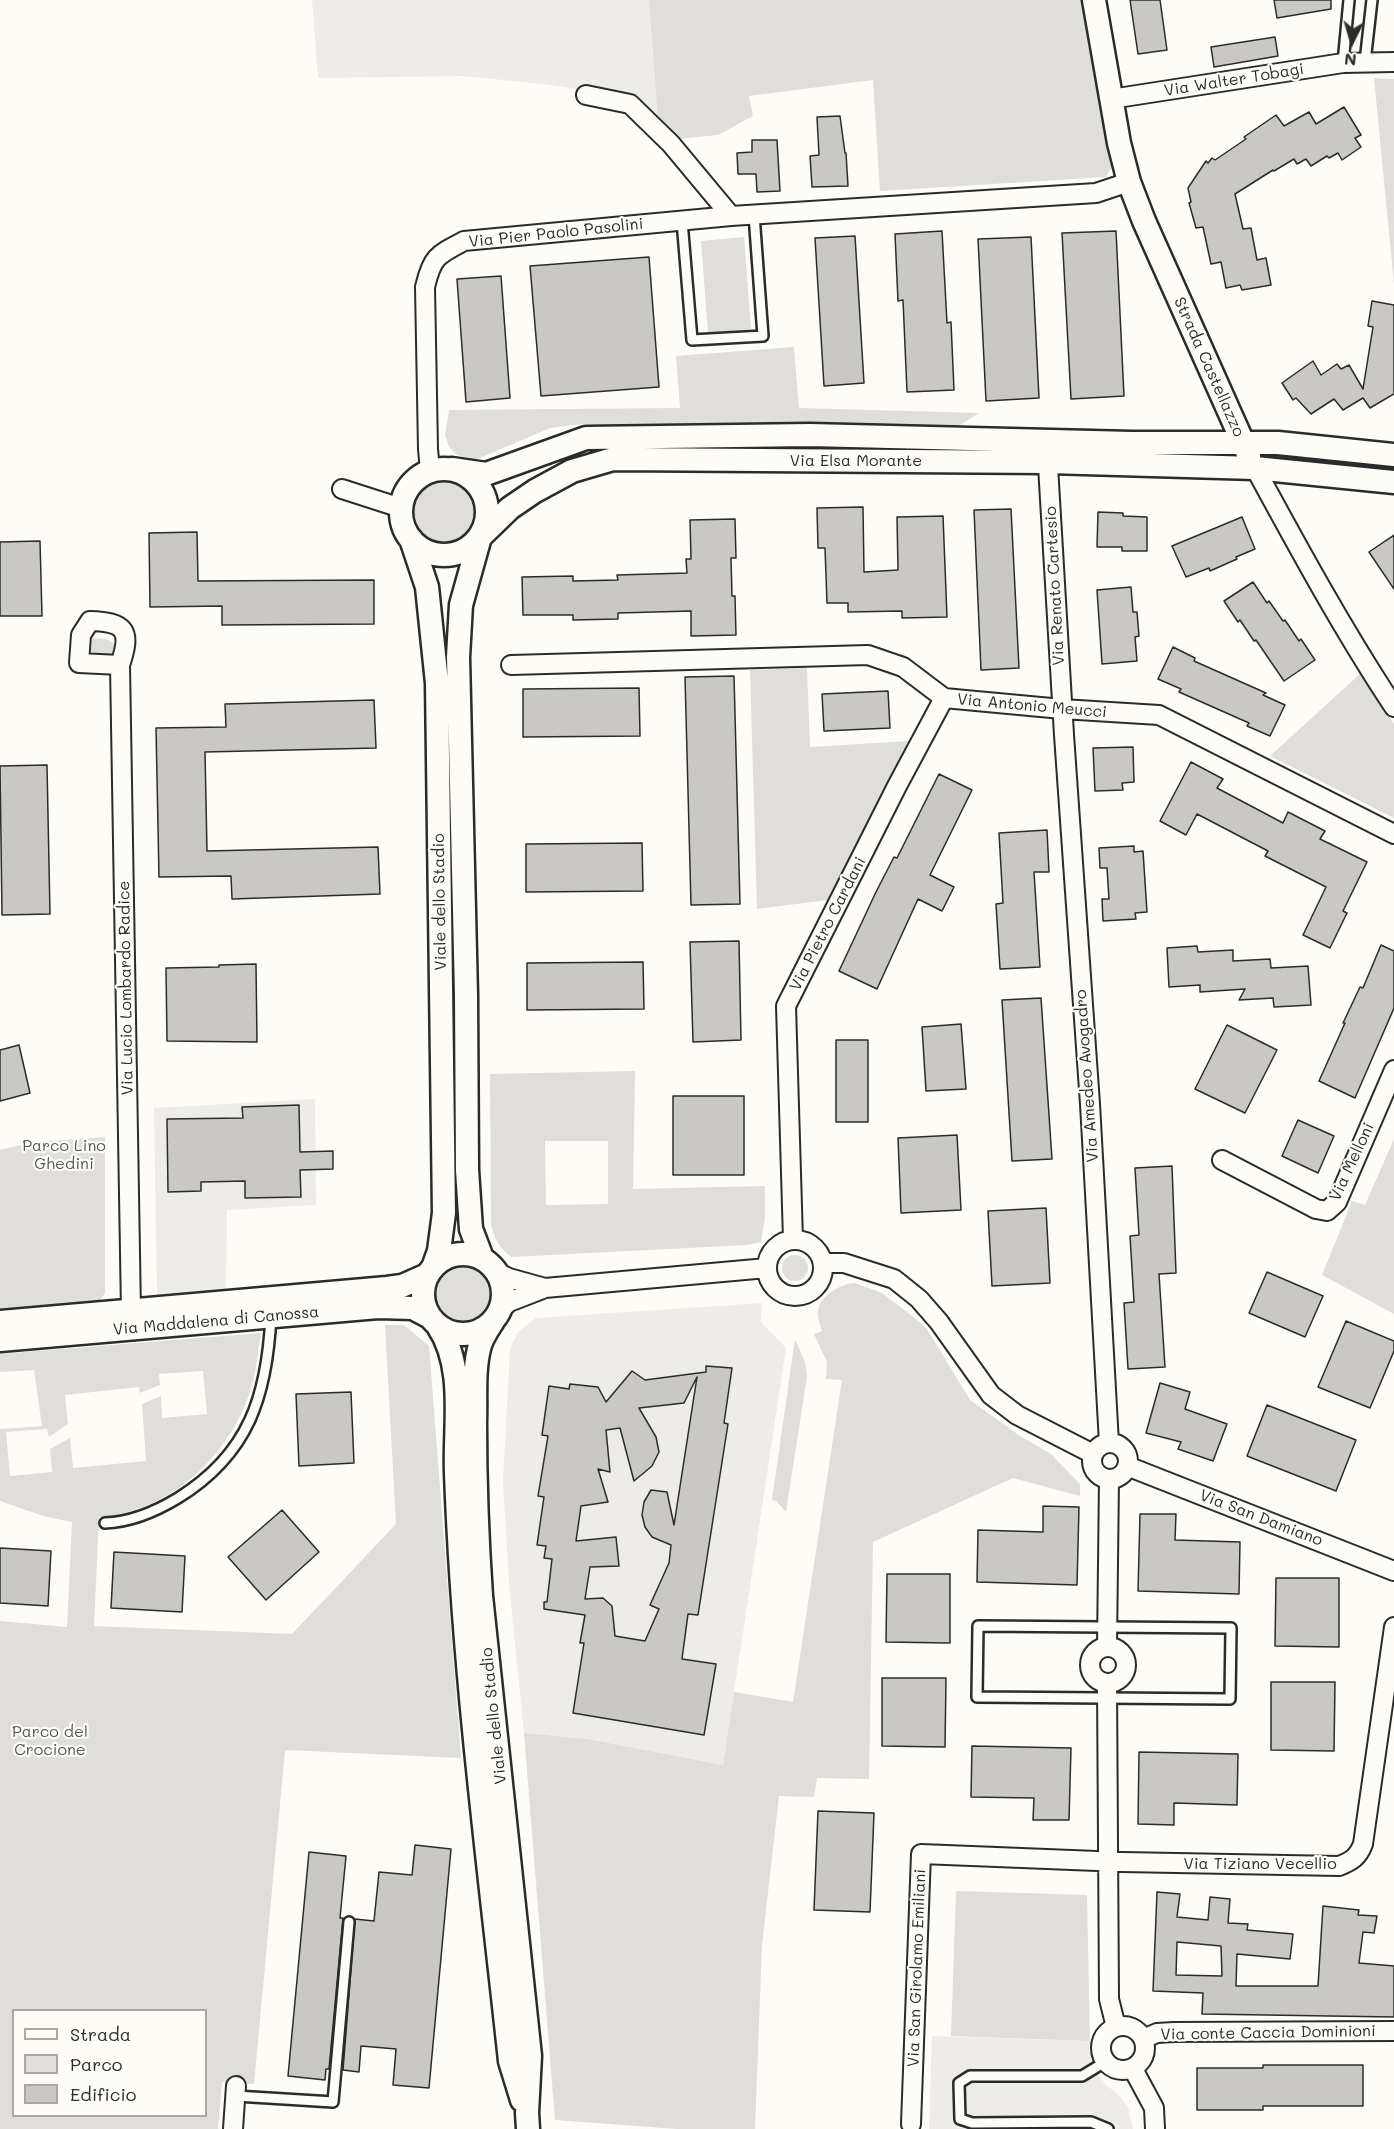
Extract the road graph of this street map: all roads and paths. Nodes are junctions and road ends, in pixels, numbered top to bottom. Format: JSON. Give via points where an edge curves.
{"nodes":[{"id":1,"x":1094,"y":0,"type":"edge"},
{"id":2,"x":1349,"y":0,"type":"edge"},
{"id":3,"x":1372,"y":0,"type":"edge"},
{"id":4,"x":1365,"y":62,"type":"junction"},
{"id":5,"x":1394,"y":62,"type":"edge"},
{"id":6,"x":1343,"y":63,"type":"junction"},
{"id":7,"x":586,"y":96,"type":"dead end"},
{"id":8,"x":1111,"y":99,"type":"junction"},
{"id":9,"x":1129,"y":182,"type":"junction"},
{"id":10,"x":754,"y":215,"type":"junction"},
{"id":11,"x":731,"y":216,"type":"junction"},
{"id":12,"x":682,"y":220,"type":"junction"},
{"id":13,"x":810,"y":435,"type":"junction"},
{"id":14,"x":1243,"y":444,"type":"junction"},
{"id":15,"x":1048,"y":452,"type":"junction"},
{"id":16,"x":1394,"y":454,"type":"edge"},
{"id":17,"x":817,"y":461,"type":"junction"},
{"id":18,"x":436,"y":463,"type":"junction"},
{"id":19,"x":1255,"y":468,"type":"junction"},
{"id":20,"x":1394,"y":482,"type":"edge"},
{"id":21,"x":342,"y":489,"type":"dead end"},
{"id":22,"x":401,"y":508,"type":"junction"},
{"id":23,"x":480,"y":537,"type":"junction"},
{"id":24,"x":411,"y":539,"type":"junction"},
{"id":25,"x":120,"y":665,"type":"dead end"},
{"id":26,"x":511,"y":665,"type":"dead end"},
{"id":27,"x":944,"y":698,"type":"junction"},
{"id":28,"x":1394,"y":707,"type":"edge"},
{"id":29,"x":1062,"y":709,"type":"junction"},
{"id":30,"x":1394,"y":834,"type":"edge"},
{"id":31,"x":1394,"y":1070,"type":"edge"},
{"id":32,"x":1222,"y":1160,"type":"dead end"},
{"id":33,"x":793,"y":1240,"type":"junction"},
{"id":34,"x":823,"y":1263,"type":"junction"},
{"id":35,"x":490,"y":1265,"type":"junction"},
{"id":36,"x":767,"y":1268,"type":"junction"},
{"id":37,"x":430,"y":1270,"type":"junction"},
{"id":38,"x":545,"y":1288,"type":"junction"},
{"id":39,"x":243,"y":1301,"type":"junction"},
{"id":40,"x":131,"y":1311,"type":"junction"},
{"id":41,"x":497,"y":1315,"type":"junction"},
{"id":42,"x":271,"y":1316,"type":"junction"},
{"id":43,"x":434,"y":1322,"type":"junction"},
{"id":44,"x":187,"y":1323,"type":"junction"},
{"id":45,"x":151,"y":1326,"type":"junction"},
{"id":46,"x":3,"y":1328,"type":"edge"},
{"id":47,"x":60,"y":1334,"type":"junction"},
{"id":48,"x":1109,"y":1443,"type":"junction"},
{"id":49,"x":1093,"y":1454,"type":"junction"},
{"id":50,"x":1127,"y":1466,"type":"junction"},
{"id":51,"x":1109,"y":1479,"type":"junction"},
{"id":52,"x":105,"y":1523,"type":"dead end"},
{"id":53,"x":1394,"y":1571,"type":"edge"},
{"id":54,"x":1107,"y":1627,"type":"junction"},
{"id":55,"x":1394,"y":1627,"type":"edge"},
{"id":56,"x":1107,"y":1647,"type":"junction"},
{"id":57,"x":1107,"y":1691,"type":"junction"},
{"id":58,"x":1107,"y":1861,"type":"junction"},
{"id":59,"x":349,"y":1922,"type":"dead end"},
{"id":60,"x":1116,"y":2027,"type":"junction"},
{"id":61,"x":1394,"y":2031,"type":"edge"},
{"id":62,"x":1143,"y":2038,"type":"junction"},
{"id":63,"x":1105,"y":2062,"type":"junction"},
{"id":64,"x":1133,"y":2069,"type":"junction"},
{"id":65,"x":236,"y":2091,"type":"joint"},
{"id":66,"x":527,"y":2121,"type":"edge"},
{"id":67,"x":911,"y":2124,"type":"dead end"},
{"id":68,"x":233,"y":2129,"type":"edge"},
{"id":69,"x":1108,"y":2129,"type":"edge"},
{"id":70,"x":1155,"y":2129,"type":"edge"}],
"edges":[{"from":1,"to":8,"type":"street","name":"Strada Castellazzo"},
{"from":2,"to":6,"type":"lane"},
{"from":3,"to":4,"type":"lane"},
{"from":4,"to":5,"type":"street","name":"Via Walter Tobagi"},
{"from":4,"to":6,"type":"street","name":"Via Walter Tobagi"},
{"from":6,"to":8,"type":"street","name":"Via Walter Tobagi"},
{"from":7,"to":11,"type":"street","via":[[630,104],[671,144]]},
{"from":8,"to":9,"type":"street","name":"Strada Castellazzo"},
{"from":9,"to":10,"type":"street","name":"Via Pier Paolo Pasolini","via":[[1096,193]]},
{"from":9,"to":14,"type":"street","name":"Strada Castellazzo"},
{"from":10,"to":11,"type":"street","name":"Via Pier Paolo Pasolini"},
{"from":10,"to":12,"type":"lane","via":[[763,336],[692,340]]},
{"from":11,"to":12,"type":"street","name":"Via Pier Paolo Pasolini"},
{"from":12,"to":18,"type":"street","name":"Via Pier Paolo Pasolini","via":[[464,241],[441,253],[429,267],[425,287]]},
{"from":13,"to":15,"type":"street","name":"Via Elsa Morante"},
{"from":13,"to":17,"type":"street"},
{"from":13,"to":18,"type":"street","name":"Via Elsa Morante","via":[[586,438],[486,474]]},
{"from":14,"to":15,"type":"street","name":"Via Elsa Morante"},
{"from":14,"to":16,"type":"street","name":"Via Elsa Morante","via":[[1278,443]]},
{"from":14,"to":19,"type":"street","name":"Strada Castellazzo"},
{"from":15,"to":17,"type":"street","name":"Via Elsa Morante"},
{"from":15,"to":19,"type":"street","name":"Via Elsa Morante"},
{"from":15,"to":29,"type":"street","name":"Via Renato Cartesio"},
{"from":17,"to":23,"type":"street","name":"Via Elsa Morante","via":[[613,459],[572,471],[535,491]]},
{"from":18,"to":22,"type":"street","via":[[406,491]]},
{"from":18,"to":23,"type":"street","via":[[475,481],[483,492],[486,523]]},
{"from":19,"to":20,"type":"street","name":"Via Elsa Morante"},
{"from":19,"to":28,"type":"street","name":"Strada Castellazzo","via":[[1310,571]]},
{"from":21,"to":22,"type":"street"},
{"from":22,"to":24,"type":"street","via":[[403,526]]},
{"from":23,"to":24,"type":"street","via":[[456,554],[441,555],[420,548]]},
{"from":23,"to":35,"type":"street","name":"Viale dello Stadio","via":[[461,605],[458,657],[467,1170],[471,1229]]},
{"from":24,"to":37,"type":"street","name":"Viale dello Stadio","via":[[427,587],[437,683],[444,1213],[439,1251]]},
{"from":25,"to":40,"type":"street","name":"Via Lucio Lombardo Radice"},
{"from":26,"to":27,"type":"street","name":"Via Antonio Meucci","via":[[868,655],[903,667]]},
{"from":27,"to":29,"type":"street","name":"Via Antonio Meucci"},
{"from":27,"to":33,"type":"street","name":"Via Pietro Cardani","via":[[786,1006]]},
{"from":29,"to":30,"type":"street","name":"Via Antonio Meucci","via":[[1159,715]]},
{"from":29,"to":48,"type":"street","name":"Via Amedeo Avogadro"},
{"from":31,"to":32,"type":"street","name":"Via Melloni","via":[[1337,1202],[1327,1211],[1316,1209]]},
{"from":33,"to":34,"type":"street","via":[[816,1248]]},
{"from":33,"to":36,"type":"street","via":[[772,1252]]},
{"from":34,"to":36,"type":"street","via":[[823,1272],[814,1288],[797,1296],[780,1291],[768,1277]]},
{"from":34,"to":49,"type":"street","via":[[844,1263],[894,1279],[939,1322],[991,1395],[1017,1415]]},
{"from":35,"to":37,"type":"street","via":[[462,1253],[442,1259]]},
{"from":35,"to":38,"type":"street","via":[[509,1278]]},
{"from":35,"to":41,"type":"street","name":"Viale dello Stadio","via":[[503,1284]]},
{"from":36,"to":38,"type":"street"},
{"from":37,"to":39,"type":"street","name":"Via Maddalena di Canossa","via":[[402,1286]]},
{"from":37,"to":43,"type":"street","name":"Viale dello Stadio","via":[[422,1289],[423,1304]]},
{"from":38,"to":41,"type":"street","via":[[510,1302]]},
{"from":39,"to":40,"type":"street","name":"Via Maddalena di Canossa"},
{"from":39,"to":42,"type":"street","via":[[248,1310]]},
{"from":39,"to":44,"type":"street","via":[[227,1312]]},
{"from":40,"to":45,"type":"street"},
{"from":40,"to":46,"type":"street","name":"Via Maddalena di Canossa"},
{"from":40,"to":47,"type":"street","via":[[110,1322]]},
{"from":41,"to":43,"type":"street","via":[[482,1330],[467,1334],[452,1333]]},
{"from":41,"to":66,"type":"street","name":"Viale dello Stadio","via":[[480,1346],[475,1480],[481,1596],[530,2056]]},
{"from":42,"to":43,"type":"street","name":"Via Maddalena di Canossa","via":[[392,1306],[413,1308]]},
{"from":42,"to":44,"type":"street","name":"Via Maddalena di Canossa"},
{"from":42,"to":52,"type":"lane","via":[[269,1354],[260,1396],[253,1416],[222,1464],[195,1488],[163,1507],[126,1521]]},
{"from":43,"to":66,"type":"street","name":"Viale dello Stadio","via":[[446,1337],[455,1377],[463,1621],[510,2061]]},
{"from":44,"to":45,"type":"street","name":"Via Maddalena di Canossa"},
{"from":45,"to":47,"type":"street","name":"Via Maddalena di Canossa"},
{"from":46,"to":47,"type":"street","name":"Via Maddalena di Canossa"},
{"from":48,"to":49,"type":"street"},
{"from":48,"to":50,"type":"street","via":[[1124,1450]]},
{"from":49,"to":51,"type":"street","via":[[1096,1474]]},
{"from":50,"to":51,"type":"street","via":[[1122,1475]]},
{"from":50,"to":53,"type":"street","name":"Via San Damiano"},
{"from":51,"to":54,"type":"street"},
{"from":54,"to":56,"type":"street"},
{"from":54,"to":57,"type":"lane","via":[[1231,1628],[1230,1699]]},
{"from":54,"to":57,"type":"lane","via":[[978,1626],[977,1697]]},
{"from":55,"to":58,"type":"street","name":"Via Tiziano Vecellio","via":[[1363,1844],[1355,1859],[1339,1866]]},
{"from":56,"to":57,"type":"street","via":[[1097,1650],[1089,1665]]},
{"from":56,"to":57,"type":"street","via":[[1118,1650],[1126,1665],[1122,1676]]},
{"from":57,"to":58,"type":"street"},
{"from":58,"to":60,"type":"street","via":[[1108,1999]]},
{"from":58,"to":67,"type":"street","name":"Via San Girolamo Emiliani","via":[[921,1854]]},
{"from":59,"to":65,"type":"lane","via":[[333,2102]]},
{"from":60,"to":62,"type":"street","via":[[1132,2028]]},
{"from":60,"to":63,"type":"street","via":[[1102,2042]]},
{"from":61,"to":62,"type":"street","name":"Via conte Caccia Dominioni","via":[[1174,2032]]},
{"from":62,"to":64,"type":"street","via":[[1143,2058]]},
{"from":63,"to":64,"type":"street","via":[[1118,2070]]},
{"from":63,"to":69,"type":"lane","via":[[1082,2076],[970,2076],[959,2083],[960,2119],[972,2123],[1091,2122]]},
{"from":64,"to":70,"type":"street","via":[[1154,2108]]},
{"from":65,"to":68,"type":"street"}]}
